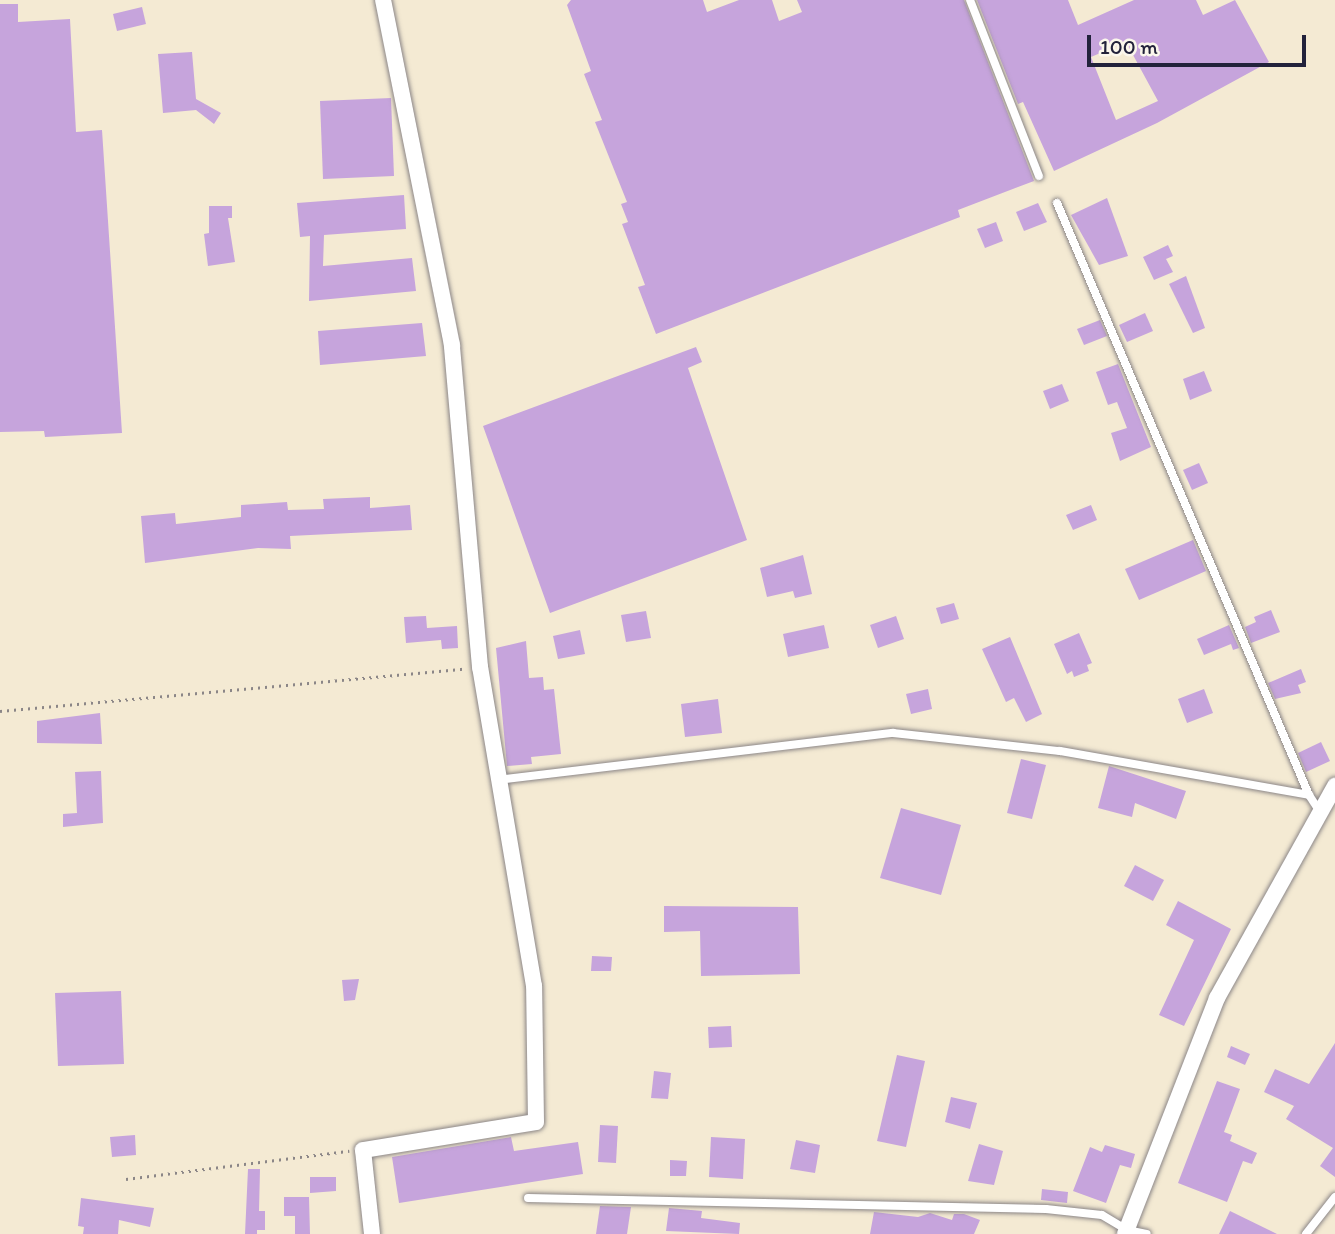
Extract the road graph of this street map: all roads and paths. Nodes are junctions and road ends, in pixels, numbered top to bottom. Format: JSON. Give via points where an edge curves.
{"nodes":[{"id":1,"x":383,"y":0,"type":"edge"},
{"id":2,"x":970,"y":0,"type":"edge"},
{"id":3,"x":1039,"y":176,"type":"dead end"},
{"id":4,"x":1057,"y":203,"type":"dead end"},
{"id":5,"x":480,"y":667,"type":"junction"},
{"id":6,"x":0,"y":711,"type":"edge"},
{"id":7,"x":496,"y":781,"type":"junction"},
{"id":8,"x":1335,"y":786,"type":"edge"},
{"id":9,"x":1309,"y":795,"type":"junction"},
{"id":10,"x":1320,"y":812,"type":"junction"},
{"id":11,"x":363,"y":1150,"type":"junction"},
{"id":12,"x":126,"y":1179,"type":"dead end"},
{"id":13,"x":1335,"y":1197,"type":"edge"},
{"id":14,"x":528,"y":1198,"type":"dead end"},
{"id":15,"x":1126,"y":1232,"type":"edge"},
{"id":16,"x":372,"y":1234,"type":"edge"},
{"id":17,"x":1147,"y":1234,"type":"edge"},
{"id":18,"x":1306,"y":1234,"type":"edge"}],
"edges":[{"from":1,"to":5,"type":"street","via":[[452,345]]},
{"from":2,"to":3,"type":"lane"},
{"from":4,"to":9,"type":"lane"},
{"from":5,"to":6,"type":"path"},
{"from":5,"to":7,"type":"street"},
{"from":7,"to":9,"type":"lane","via":[[893,733],[1060,751]]},
{"from":7,"to":11,"type":"street","via":[[534,986],[536,1122]]},
{"from":8,"to":10,"type":"street"},
{"from":9,"to":10,"type":"lane"},
{"from":10,"to":15,"type":"street","via":[[1217,998]]},
{"from":11,"to":12,"type":"path"},
{"from":11,"to":16,"type":"street"},
{"from":13,"to":18,"type":"lane"},
{"from":14,"to":15,"type":"lane","via":[[1046,1209],[1102,1215]]},
{"from":15,"to":17,"type":"lane"}]}
